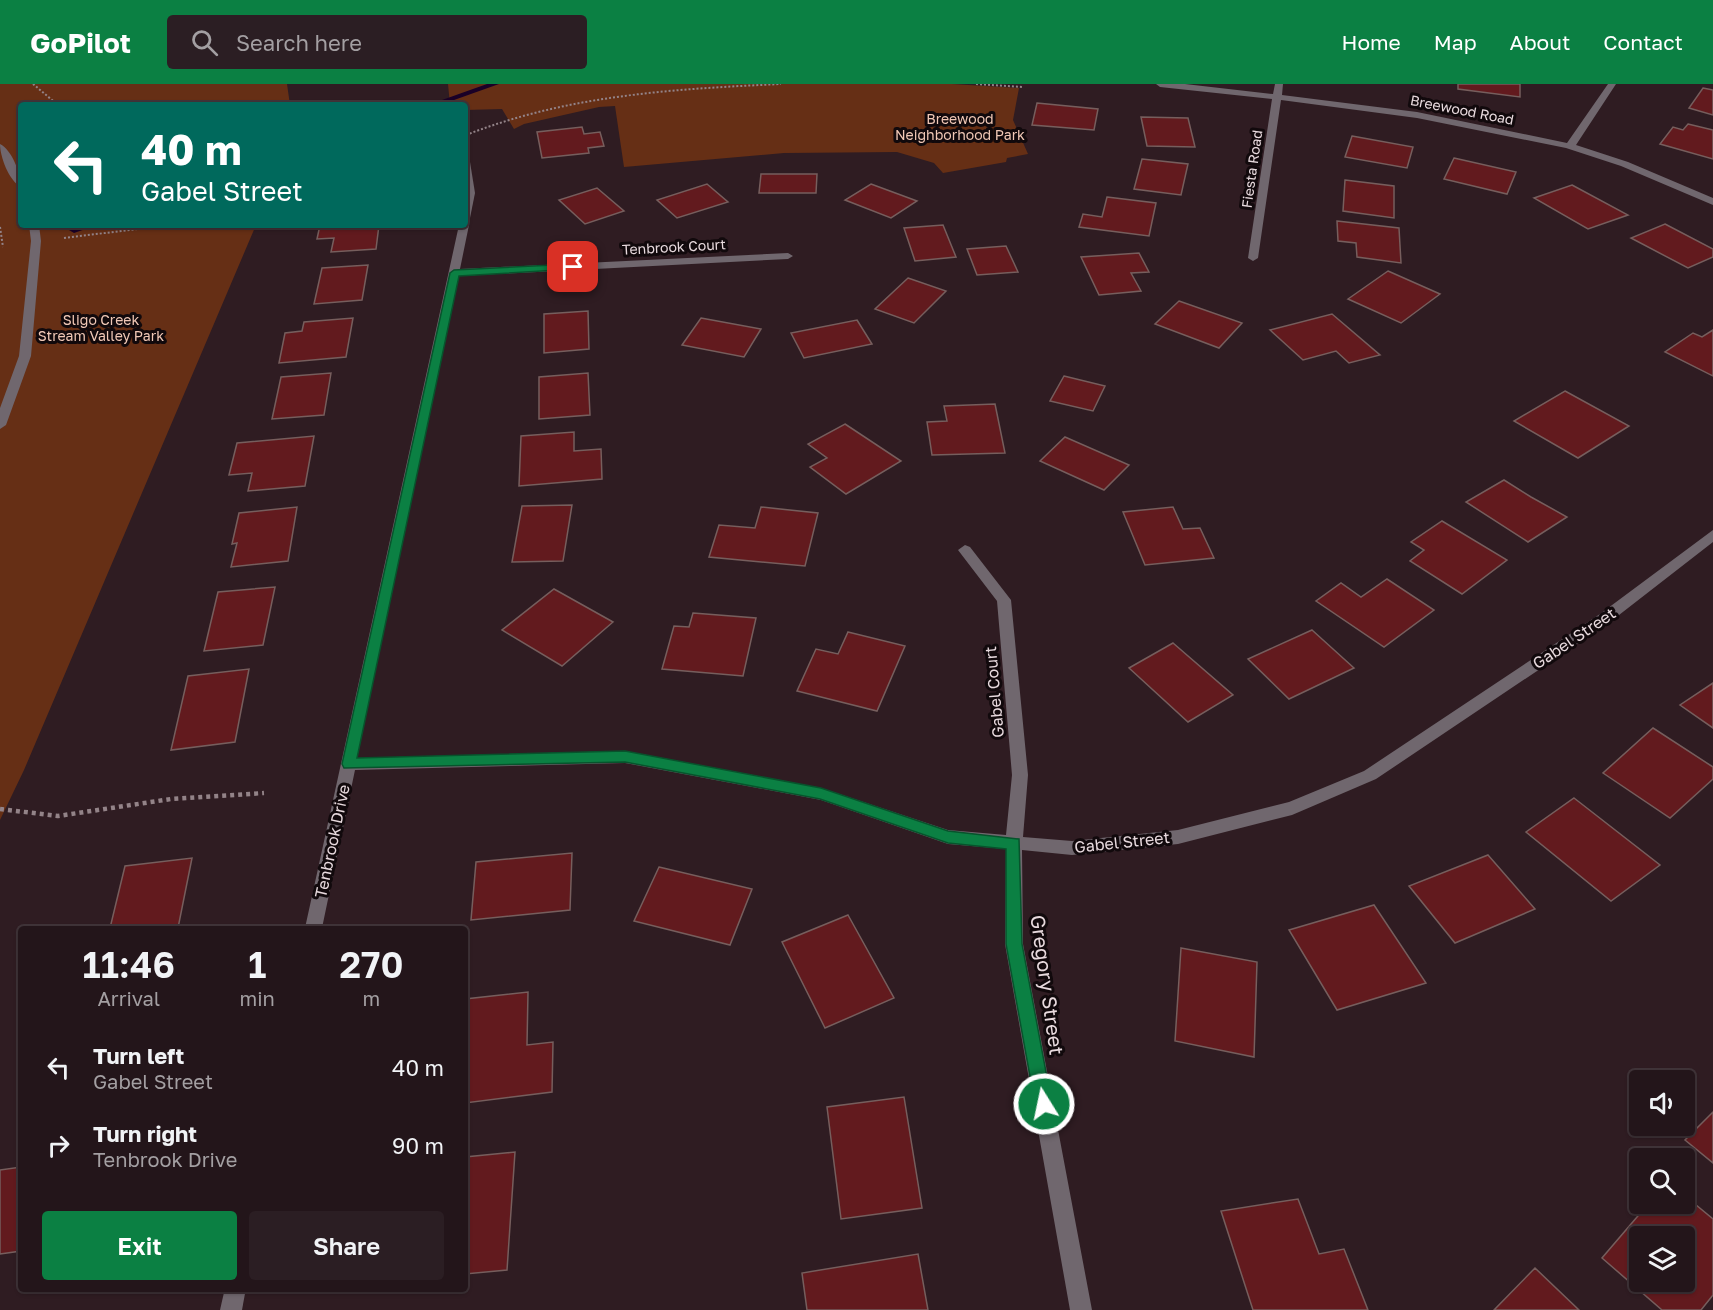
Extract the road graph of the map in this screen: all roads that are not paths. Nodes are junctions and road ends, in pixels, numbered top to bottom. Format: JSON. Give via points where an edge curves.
{"nodes":[{"id":1,"x":1160,"y":84,"type":"edge"},
{"id":2,"x":1279,"y":84,"type":"edge"},
{"id":3,"x":1612,"y":84,"type":"edge"},
{"id":4,"x":1277,"y":97,"type":"junction"},
{"id":5,"x":1570,"y":146,"type":"junction"},
{"id":6,"x":0,"y":147,"type":"edge"},
{"id":7,"x":18,"y":179,"type":"edge"},
{"id":8,"x":468,"y":181,"type":"edge"},
{"id":9,"x":1713,"y":202,"type":"edge"},
{"id":10,"x":468,"y":203,"type":"edge"},
{"id":11,"x":34,"y":228,"type":"edge"},
{"id":12,"x":463,"y":228,"type":"edge"},
{"id":13,"x":788,"y":256,"type":"dead end"},
{"id":14,"x":1253,"y":258,"type":"dead end"},
{"id":15,"x":454,"y":273,"type":"junction"},
{"id":16,"x":0,"y":425,"type":"edge"},
{"id":17,"x":1713,"y":535,"type":"edge"},
{"id":18,"x":965,"y":550,"type":"dead end"},
{"id":19,"x":349,"y":764,"type":"junction"},
{"id":20,"x":1014,"y":843,"type":"junction"},
{"id":21,"x":314,"y":926,"type":"edge"},
{"id":22,"x":235,"y":1292,"type":"edge"},
{"id":23,"x":231,"y":1310,"type":"edge"},
{"id":24,"x":1081,"y":1310,"type":"edge"}],
"edges":[{"from":1,"to":4,"type":"street","name":"Breewood Road"},
{"from":2,"to":4,"type":"street","name":"Fiesta Road"},
{"from":3,"to":5,"type":"street"},
{"from":4,"to":5,"type":"street","name":"Breewood Road","via":[[1451,120]]},
{"from":4,"to":14,"type":"street","name":"Fiesta Road"},
{"from":5,"to":9,"type":"street","name":"Breewood Road"},
{"from":6,"to":7,"type":"street"},
{"from":8,"to":10,"type":"street"},
{"from":11,"to":16,"type":"street","via":[[24,356]]},
{"from":12,"to":15,"type":"street","name":"Tenbrook Drive"},
{"from":13,"to":15,"type":"street","name":"Tenbrook Court"},
{"from":15,"to":19,"type":"street","name":"Tenbrook Drive"},
{"from":17,"to":20,"type":"street","name":"Gabel Street","via":[[1605,618],[1370,775],[1292,808],[1178,837],[1072,848]]},
{"from":18,"to":20,"type":"street","name":"Gabel Court","via":[[1004,600],[1020,775]]},
{"from":19,"to":20,"type":"street","name":"Gabel Street","via":[[625,757],[821,794],[948,837]]},
{"from":19,"to":21,"type":"street","name":"Tenbrook Drive"},
{"from":20,"to":24,"type":"street","name":"Gregory Street","via":[[1014,944]]},
{"from":22,"to":23,"type":"street"}]}
